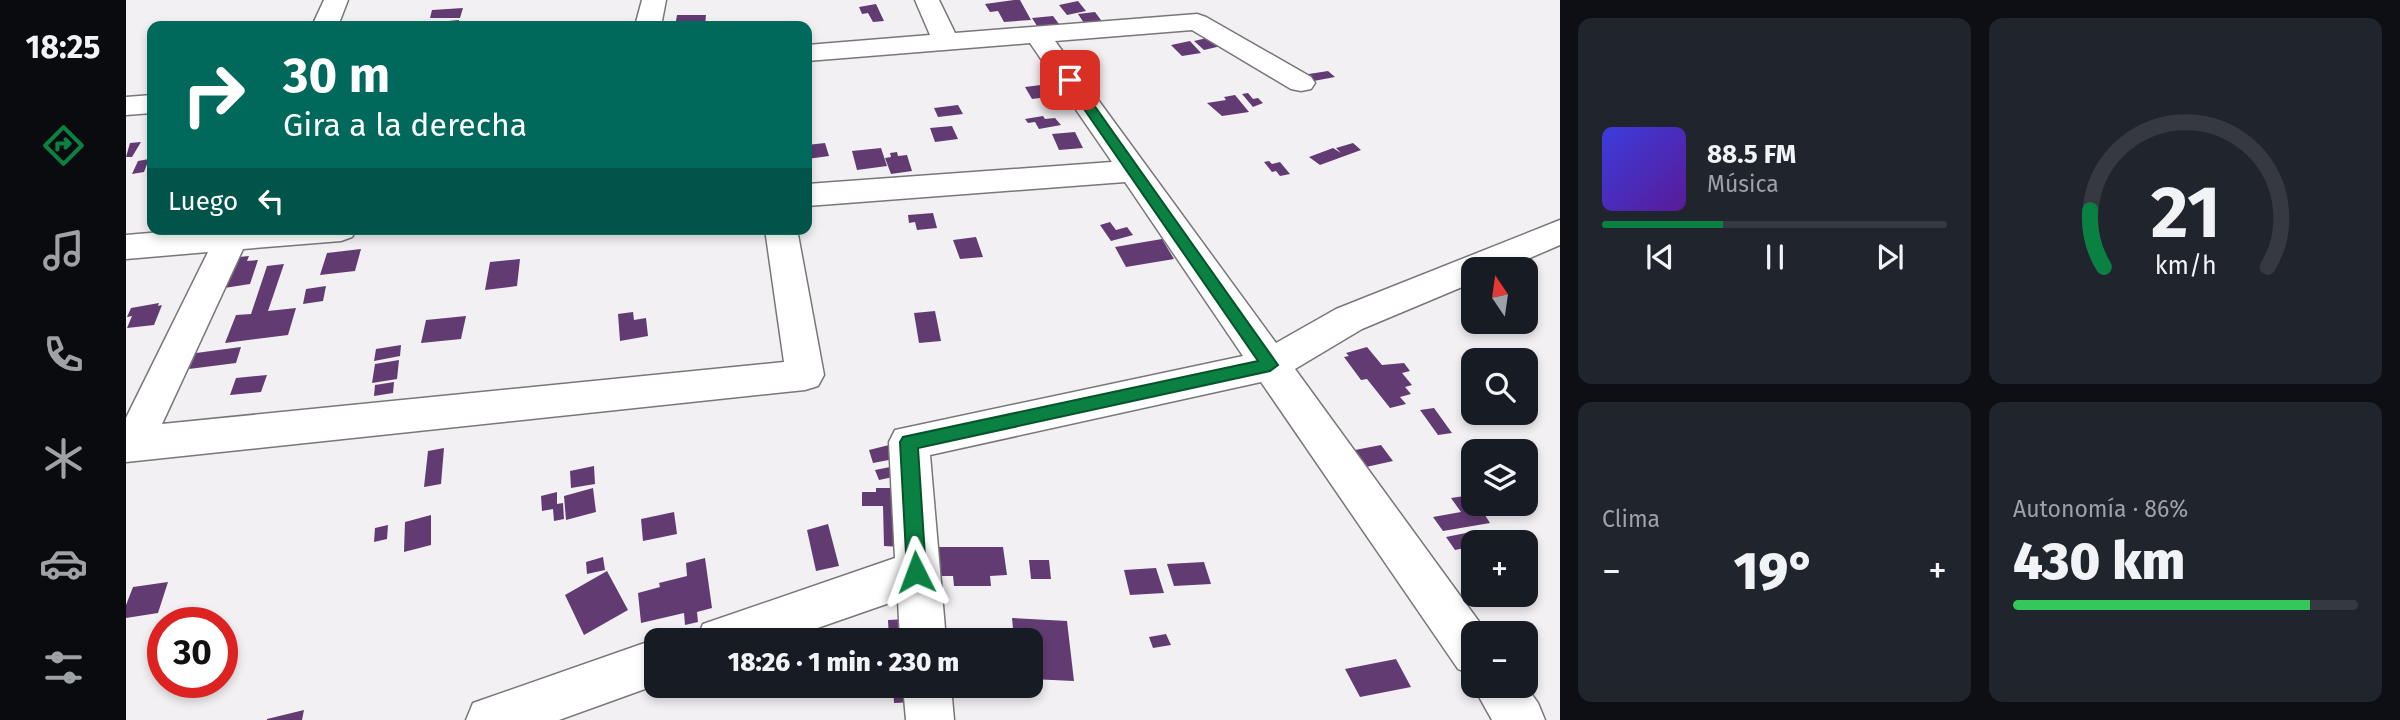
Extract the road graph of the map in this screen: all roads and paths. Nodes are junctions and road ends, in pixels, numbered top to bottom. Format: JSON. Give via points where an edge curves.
{"nodes":[{"id":1,"x":336,"y":0,"type":"edge"},
{"id":2,"x":654,"y":0,"type":"edge"},
{"id":3,"x":927,"y":0,"type":"edge"},
{"id":4,"x":327,"y":21,"type":"edge"},
{"id":5,"x":649,"y":21,"type":"edge"},
{"id":6,"x":1037,"y":34,"type":"junction"},
{"id":7,"x":946,"y":41,"type":"junction"},
{"id":8,"x":812,"y":52,"type":"edge"},
{"id":9,"x":1301,"y":83,"type":"dead end"},
{"id":10,"x":147,"y":104,"type":"edge"},
{"id":11,"x":126,"y":106,"type":"edge"},
{"id":12,"x":1135,"y":171,"type":"junction"},
{"id":13,"x":812,"y":195,"type":"edge"},
{"id":14,"x":1560,"y":232,"type":"edge"},
{"id":15,"x":226,"y":235,"type":"edge"},
{"id":16,"x":234,"y":235,"type":"edge"},
{"id":17,"x":782,"y":235,"type":"edge"},
{"id":18,"x":126,"y":247,"type":"edge"},
{"id":19,"x":1270,"y":365,"type":"junction"},
{"id":20,"x":130,"y":445,"type":"edge"},
{"id":21,"x":916,"y":572,"type":"junction"},
{"id":22,"x":754,"y":628,"type":"edge"},
{"id":23,"x":922,"y":628,"type":"edge"},
{"id":24,"x":1461,"y":635,"type":"edge"},
{"id":25,"x":644,"y":666,"type":"edge"},
{"id":26,"x":928,"y":698,"type":"edge"},
{"id":27,"x":1505,"y":698,"type":"edge"},
{"id":28,"x":490,"y":720,"type":"edge"},
{"id":29,"x":930,"y":720,"type":"edge"},
{"id":30,"x":1521,"y":720,"type":"edge"}],
"edges":[{"from":1,"to":4,"type":"street"},
{"from":2,"to":5,"type":"street"},
{"from":3,"to":7,"type":"street"},
{"from":6,"to":7,"type":"street"},
{"from":6,"to":9,"type":"street","via":[[1197,22]]},
{"from":6,"to":12,"type":"street"},
{"from":7,"to":8,"type":"street"},
{"from":10,"to":11,"type":"street"},
{"from":12,"to":13,"type":"street"},
{"from":12,"to":19,"type":"street"},
{"from":14,"to":19,"type":"street","via":[[1349,319]]},
{"from":15,"to":18,"type":"street"},
{"from":16,"to":20,"type":"street"},
{"from":17,"to":20,"type":"street","via":[[805,375]]},
{"from":19,"to":21,"type":"street","via":[[909,442]]},
{"from":19,"to":24,"type":"street"},
{"from":21,"to":22,"type":"street"},
{"from":21,"to":23,"type":"street"},
{"from":25,"to":28,"type":"street"},
{"from":26,"to":29,"type":"street"},
{"from":27,"to":30,"type":"street"}]}
